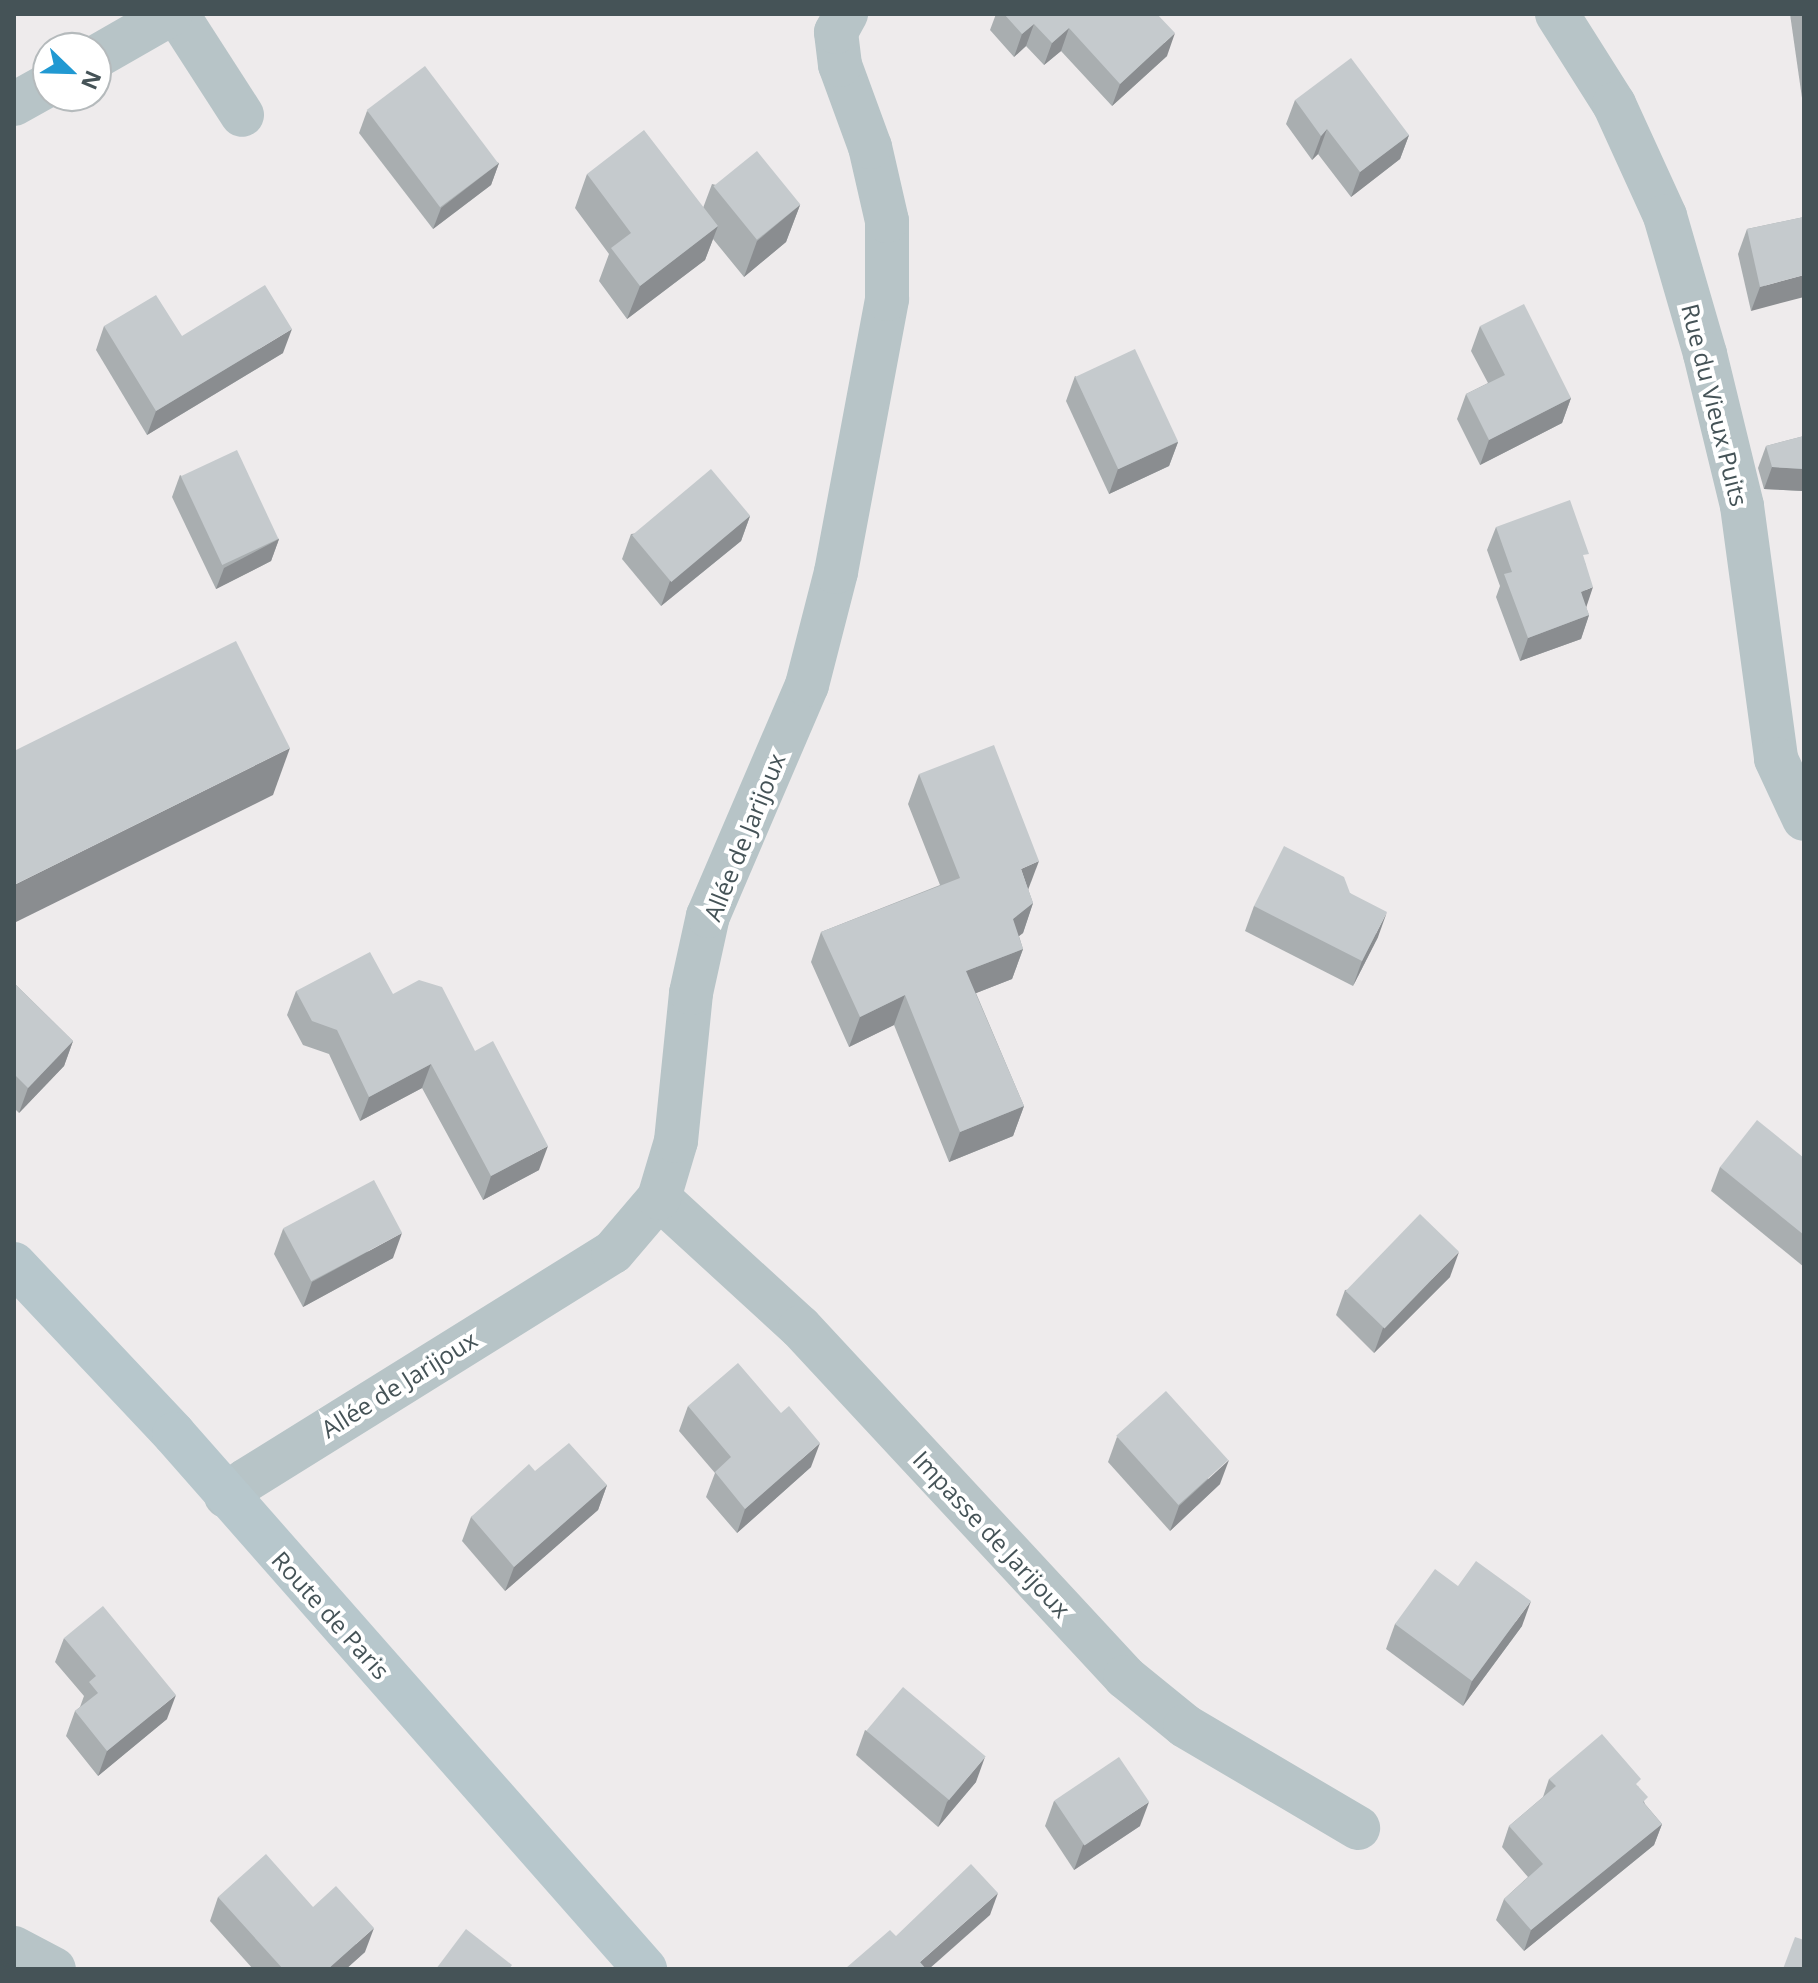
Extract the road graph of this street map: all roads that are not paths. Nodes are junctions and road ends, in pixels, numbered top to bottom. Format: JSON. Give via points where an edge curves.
{"nodes":[{"id":1,"x":174,"y":14,"type":"edge"},
{"id":2,"x":1557,"y":14,"type":"edge"},
{"id":3,"x":832,"y":20,"type":"edge"},
{"id":4,"x":112,"y":48,"type":"edge"},
{"id":5,"x":32,"y":94,"type":"edge"},
{"id":6,"x":14,"y":104,"type":"edge"},
{"id":7,"x":242,"y":115,"type":"dead end"},
{"id":8,"x":1804,"y":819,"type":"edge"},
{"id":9,"x":659,"y":1198,"type":"junction"},
{"id":10,"x":14,"y":1264,"type":"edge"},
{"id":11,"x":226,"y":1496,"type":"junction"},
{"id":12,"x":1358,"y":1828,"type":"dead end"},
{"id":13,"x":14,"y":1948,"type":"edge"},
{"id":14,"x":54,"y":1969,"type":"edge"},
{"id":15,"x":645,"y":1969,"type":"edge"}],
"edges":[{"from":1,"to":4,"type":"street"},
{"from":1,"to":7,"type":"street"},
{"from":2,"to":8,"type":"street","name":"Rue du Vieux Puits","via":[[1614,104],[1665,216],[1742,506],[1776,759]]},
{"from":3,"to":9,"type":"street","name":"Allée de Jarijoux","via":[[840,65],[870,147],[887,221],[887,299],[836,572],[807,685],[708,916],[691,993],[676,1141]]},
{"from":5,"to":6,"type":"street"},
{"from":9,"to":11,"type":"street","name":"Allée de Jarijoux","via":[[613,1252]]},
{"from":9,"to":12,"type":"street","name":"Impasse de Jarijoux","via":[[800,1327],[1125,1677],[1185,1726]]},
{"from":10,"to":11,"type":"main road","name":"Route de Paris"},
{"from":11,"to":15,"type":"main road","name":"Route de Paris"},
{"from":13,"to":14,"type":"street"}]}
